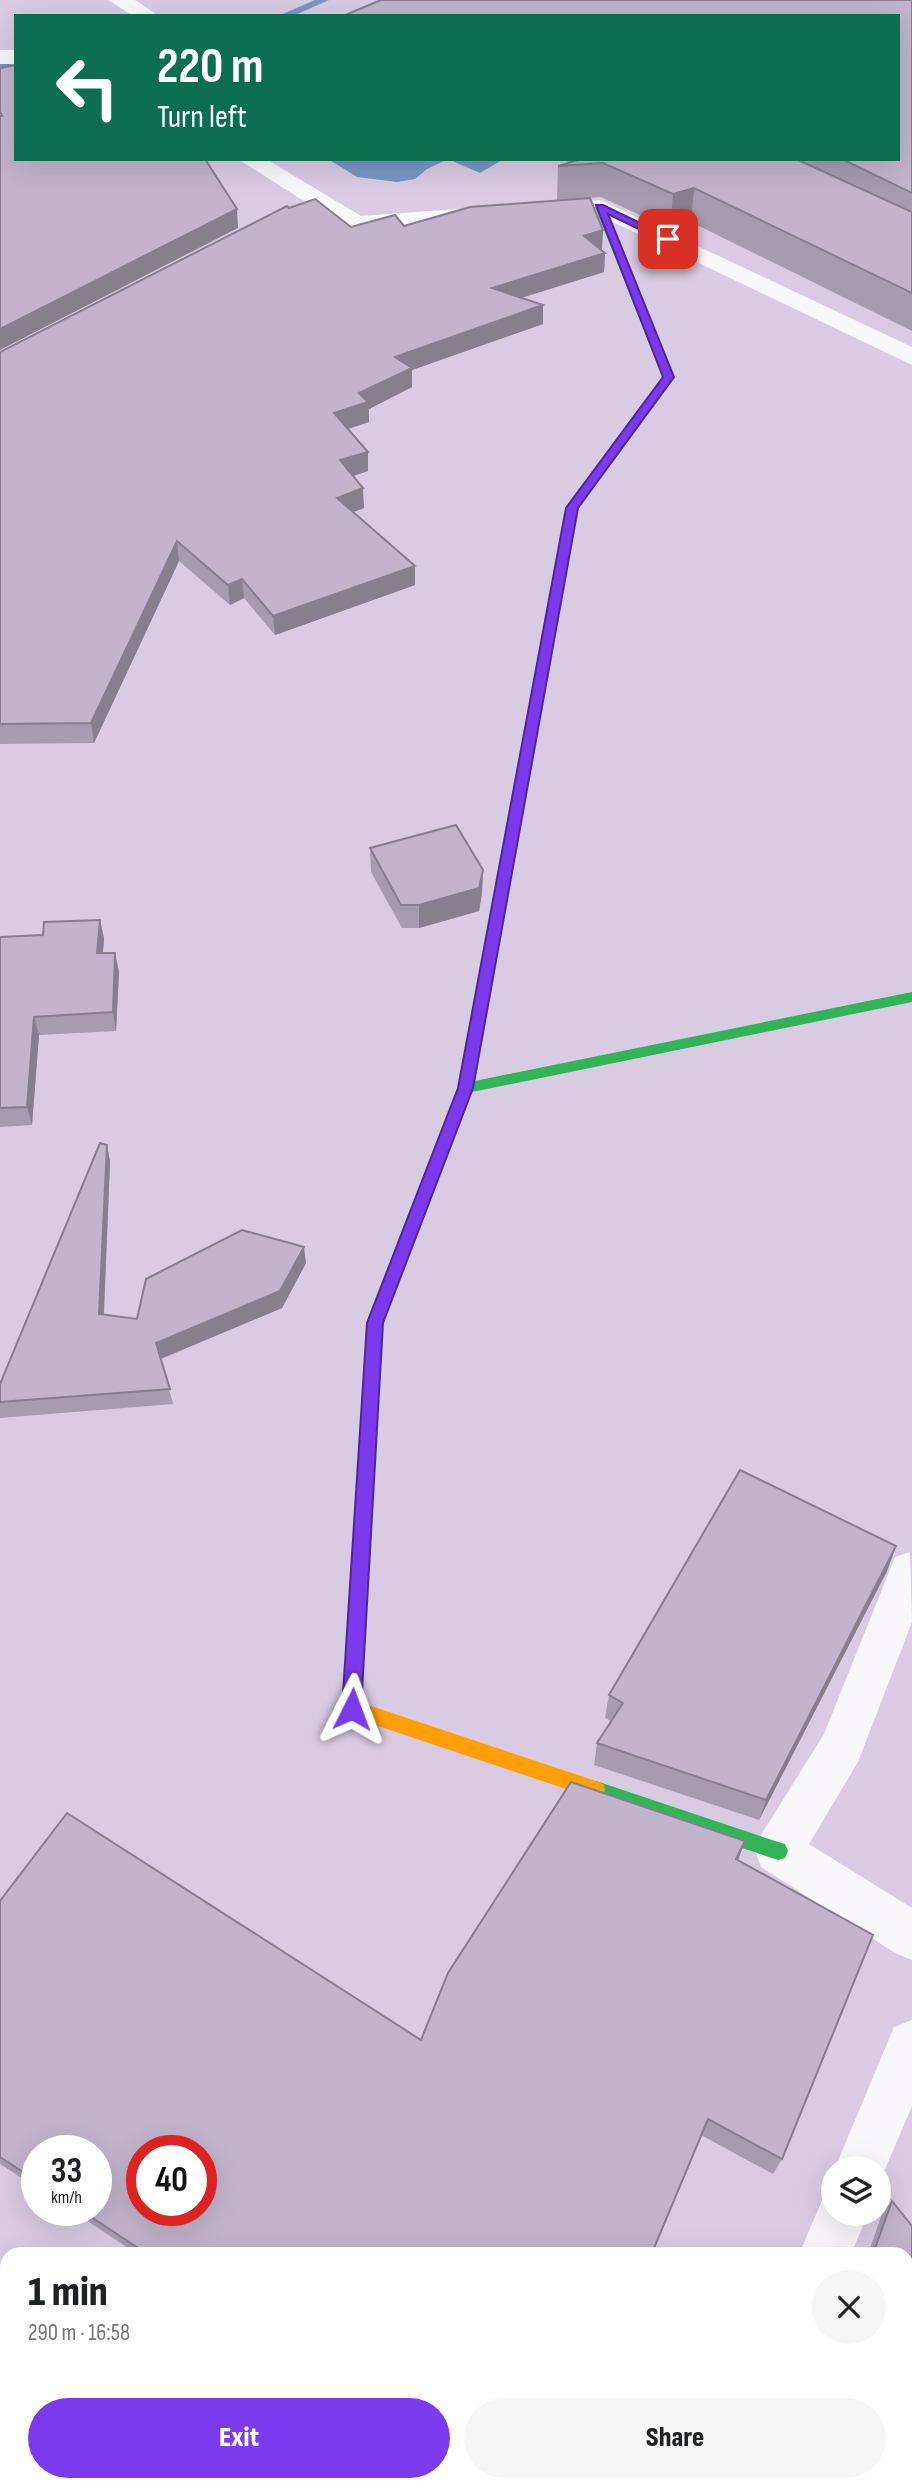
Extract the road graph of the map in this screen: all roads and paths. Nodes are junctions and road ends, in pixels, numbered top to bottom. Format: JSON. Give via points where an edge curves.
{"nodes":[{"id":1,"x":119,"y":0,"type":"edge"},
{"id":2,"x":145,"y":14,"type":"edge"},
{"id":3,"x":252,"y":161,"type":"edge"},
{"id":4,"x":600,"y":207,"type":"junction"},
{"id":5,"x":536,"y":211,"type":"edge"},
{"id":6,"x":511,"y":212,"type":"edge"},
{"id":7,"x":912,"y":357,"type":"edge"},
{"id":8,"x":912,"y":997,"type":"edge"},
{"id":9,"x":466,"y":1088,"type":"junction"},
{"id":10,"x":912,"y":1572,"type":"edge"},
{"id":11,"x":778,"y":1851,"type":"junction"},
{"id":12,"x":912,"y":1936,"type":"edge"},
{"id":13,"x":912,"y":2045,"type":"edge"},
{"id":14,"x":866,"y":2156,"type":"edge"},
{"id":15,"x":837,"y":2226,"type":"edge"},
{"id":16,"x":828,"y":2247,"type":"edge"}],
"edges":[{"from":1,"to":2,"type":"street"},
{"from":3,"to":6,"type":"street","via":[[309,202],[357,224]]},
{"from":4,"to":5,"type":"street"},
{"from":4,"to":7,"type":"street"},
{"from":4,"to":9,"type":"street","via":[[668,377],[572,508]]},
{"from":8,"to":9,"type":"street"},
{"from":9,"to":11,"type":"street","via":[[375,1323],[352,1709]]},
{"from":10,"to":11,"type":"street","via":[[842,1747]]},
{"from":11,"to":12,"type":"street"},
{"from":13,"to":14,"type":"street"},
{"from":15,"to":16,"type":"street"}]}
